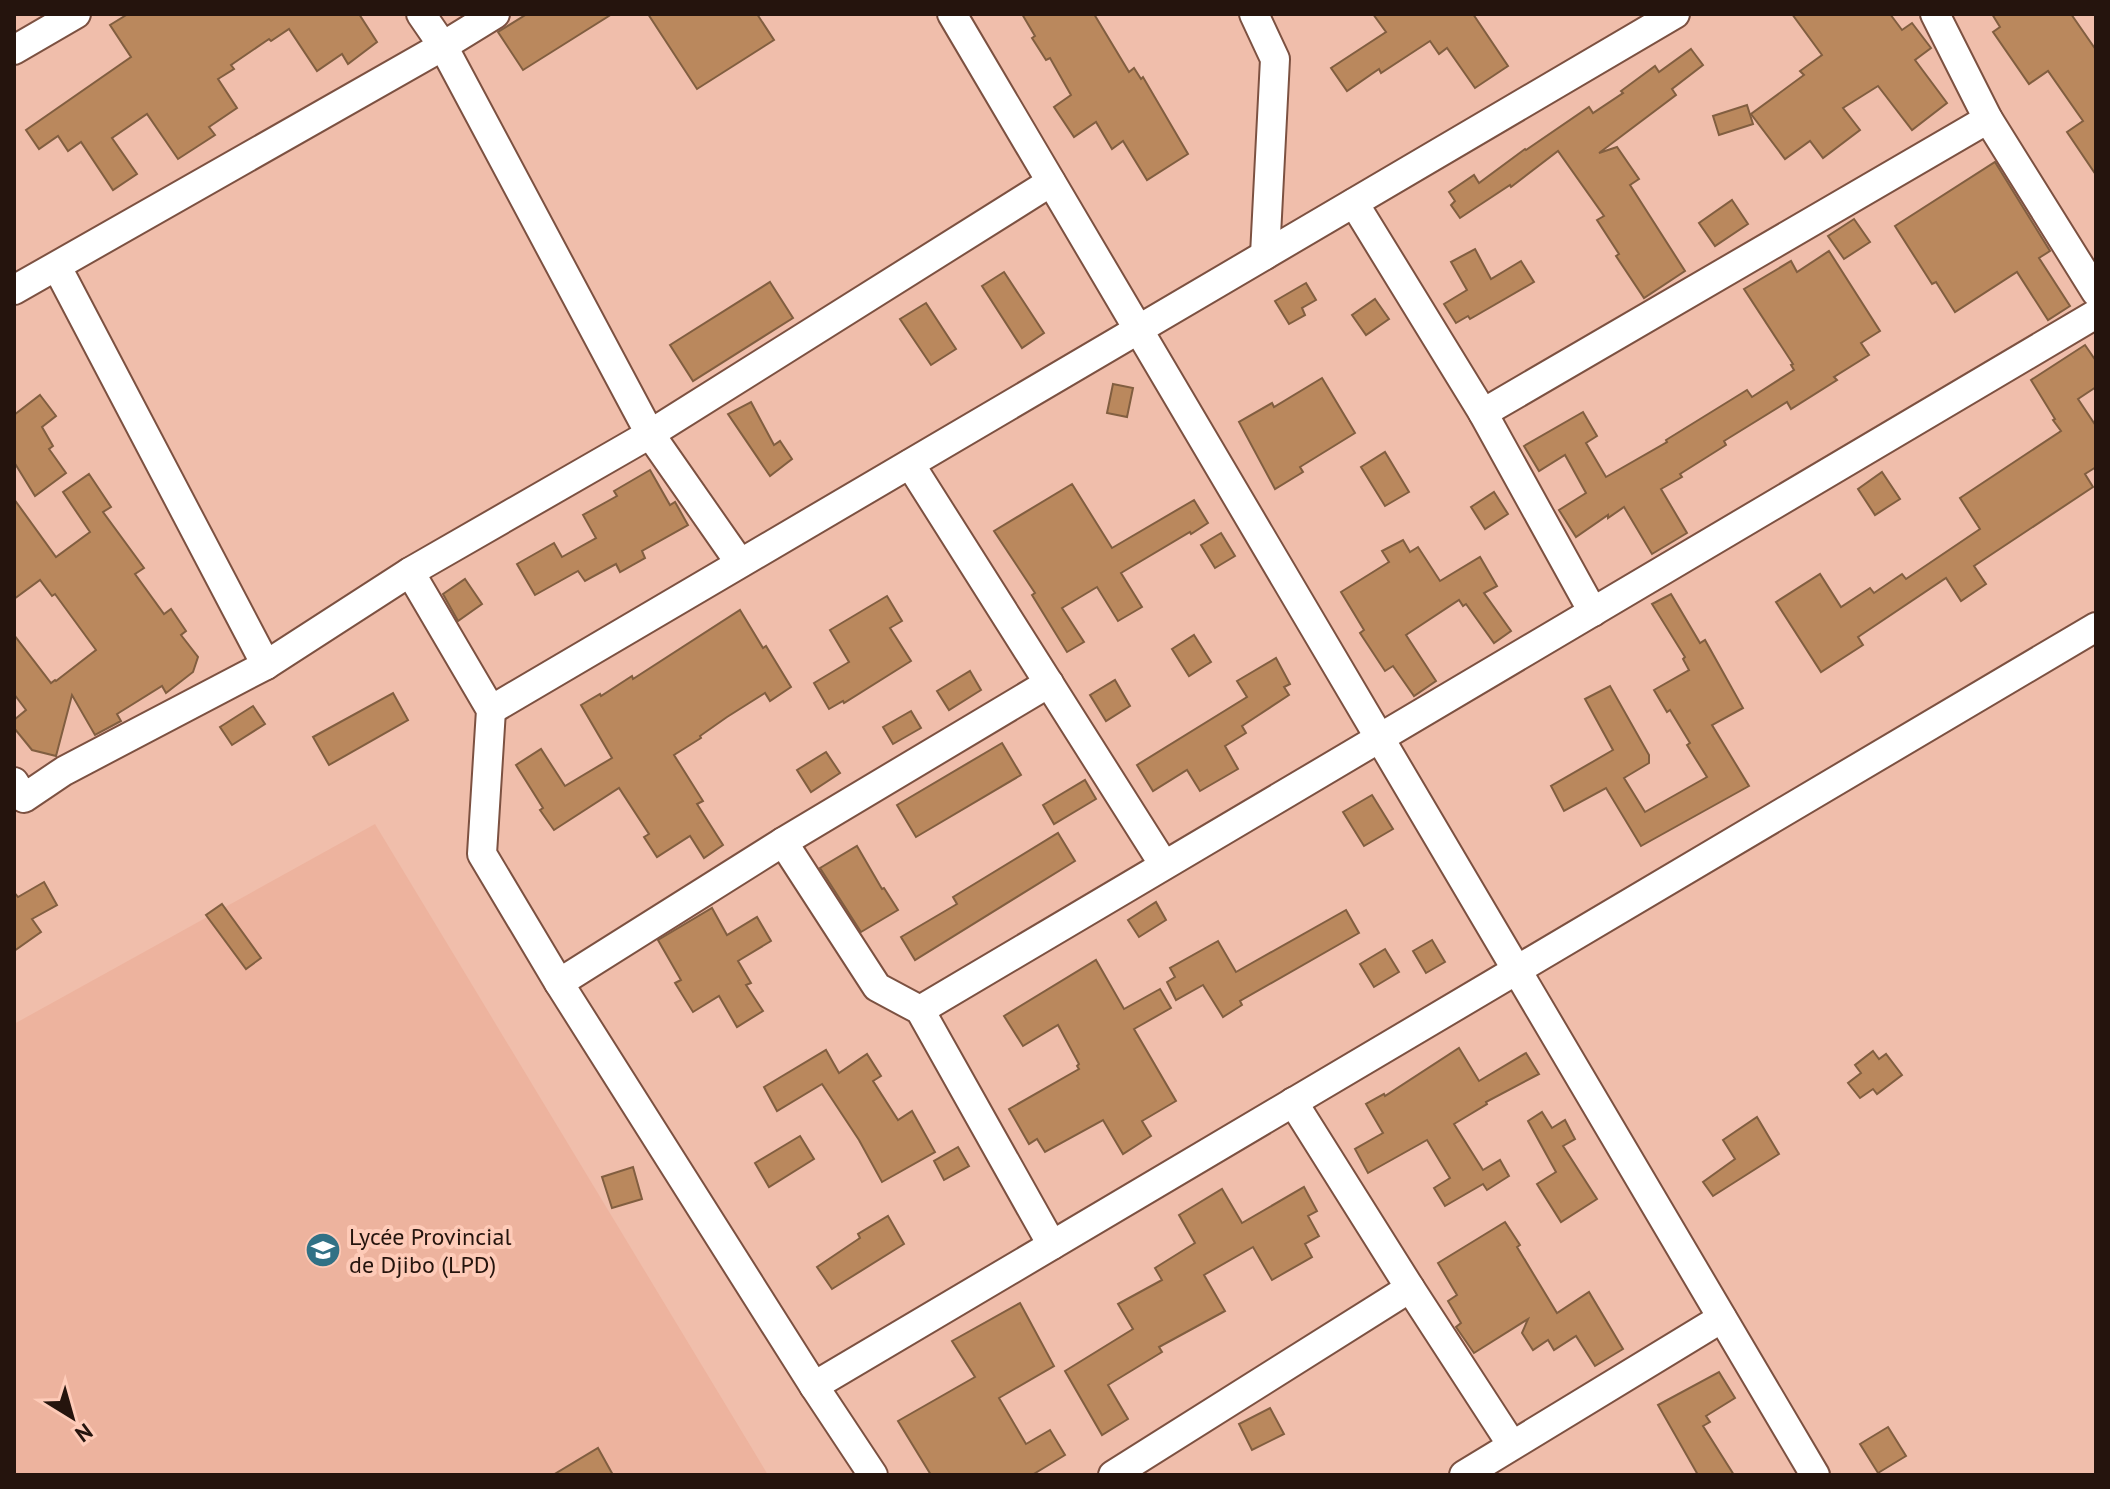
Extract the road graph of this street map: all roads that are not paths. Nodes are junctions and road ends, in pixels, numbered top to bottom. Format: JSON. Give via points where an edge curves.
{"nodes":[{"id":1,"x":76,"y":14,"type":"edge"},
{"id":2,"x":421,"y":14,"type":"edge"},
{"id":3,"x":495,"y":14,"type":"edge"},
{"id":4,"x":952,"y":14,"type":"edge"},
{"id":5,"x":1254,"y":14,"type":"edge"},
{"id":6,"x":1675,"y":14,"type":"edge"},
{"id":7,"x":1935,"y":14,"type":"edge"},
{"id":8,"x":443,"y":46,"type":"junction"},
{"id":9,"x":14,"y":50,"type":"edge"},
{"id":10,"x":1988,"y":119,"type":"junction"},
{"id":11,"x":1051,"y":182,"type":"junction"},
{"id":12,"x":1354,"y":203,"type":"junction"},
{"id":13,"x":1265,"y":255,"type":"junction"},
{"id":14,"x":57,"y":267,"type":"junction"},
{"id":15,"x":14,"y":290,"type":"edge"},
{"id":16,"x":2096,"y":292,"type":"edge"},
{"id":17,"x":2096,"y":314,"type":"edge"},
{"id":18,"x":1139,"y":329,"type":"junction"},
{"id":19,"x":1483,"y":413,"type":"junction"},
{"id":20,"x":650,"y":434,"type":"junction"},
{"id":21,"x":910,"y":464,"type":"junction"},
{"id":22,"x":740,"y":563,"type":"junction"},
{"id":23,"x":410,"y":572,"type":"junction"},
{"id":24,"x":1593,"y":612,"type":"junction"},
{"id":25,"x":2096,"y":627,"type":"edge"},
{"id":26,"x":266,"y":665,"type":"junction"},
{"id":27,"x":1049,"y":683,"type":"junction"},
{"id":28,"x":491,"y":710,"type":"junction"},
{"id":29,"x":1380,"y":738,"type":"junction"},
{"id":30,"x":14,"y":782,"type":"edge"},
{"id":31,"x":783,"y":842,"type":"junction"},
{"id":32,"x":1164,"y":865,"type":"junction"},
{"id":33,"x":1517,"y":970,"type":"junction"},
{"id":34,"x":559,"y":983,"type":"junction"},
{"id":35,"x":920,"y":1010,"type":"junction"},
{"id":36,"x":1293,"y":1102,"type":"junction"},
{"id":37,"x":1052,"y":1245,"type":"junction"},
{"id":38,"x":1410,"y":1288,"type":"junction"},
{"id":39,"x":1722,"y":1318,"type":"junction"},
{"id":40,"x":814,"y":1386,"type":"junction"},
{"id":41,"x":1512,"y":1445,"type":"junction"},
{"id":42,"x":873,"y":1475,"type":"edge"},
{"id":43,"x":1113,"y":1475,"type":"edge"},
{"id":44,"x":1464,"y":1475,"type":"edge"},
{"id":45,"x":1815,"y":1475,"type":"edge"}],
"edges":[{"from":1,"to":9,"type":"street"},
{"from":2,"to":8,"type":"street"},
{"from":3,"to":8,"type":"street"},
{"from":4,"to":11,"type":"street"},
{"from":5,"to":13,"type":"street","via":[[1275,59]]},
{"from":6,"to":12,"type":"street"},
{"from":7,"to":10,"type":"street"},
{"from":8,"to":14,"type":"street"},
{"from":8,"to":20,"type":"street"},
{"from":10,"to":16,"type":"street"},
{"from":10,"to":19,"type":"street"},
{"from":11,"to":18,"type":"street"},
{"from":11,"to":20,"type":"street"},
{"from":12,"to":13,"type":"street"},
{"from":12,"to":19,"type":"street"},
{"from":13,"to":18,"type":"street"},
{"from":14,"to":15,"type":"street"},
{"from":14,"to":26,"type":"street"},
{"from":17,"to":24,"type":"street"},
{"from":18,"to":21,"type":"street"},
{"from":18,"to":29,"type":"street"},
{"from":19,"to":24,"type":"street"},
{"from":20,"to":22,"type":"street"},
{"from":20,"to":23,"type":"street"},
{"from":21,"to":22,"type":"street"},
{"from":21,"to":27,"type":"street"},
{"from":22,"to":28,"type":"street"},
{"from":23,"to":26,"type":"street"},
{"from":23,"to":28,"type":"street"},
{"from":24,"to":29,"type":"street"},
{"from":25,"to":33,"type":"street"},
{"from":26,"to":30,"type":"street","via":[[64,771],[24,798]]},
{"from":27,"to":31,"type":"street"},
{"from":27,"to":32,"type":"street"},
{"from":28,"to":34,"type":"street","via":[[482,854]]},
{"from":29,"to":32,"type":"street"},
{"from":29,"to":33,"type":"street"},
{"from":31,"to":34,"type":"street"},
{"from":31,"to":35,"type":"street","via":[[877,987]]},
{"from":32,"to":35,"type":"street"},
{"from":33,"to":36,"type":"street"},
{"from":33,"to":39,"type":"street"},
{"from":34,"to":40,"type":"street"},
{"from":35,"to":37,"type":"street"},
{"from":36,"to":37,"type":"street"},
{"from":36,"to":38,"type":"street"},
{"from":37,"to":40,"type":"street"},
{"from":38,"to":41,"type":"street"},
{"from":38,"to":43,"type":"street"},
{"from":39,"to":41,"type":"street"},
{"from":39,"to":45,"type":"street"},
{"from":40,"to":42,"type":"street"},
{"from":41,"to":44,"type":"street"}]}
